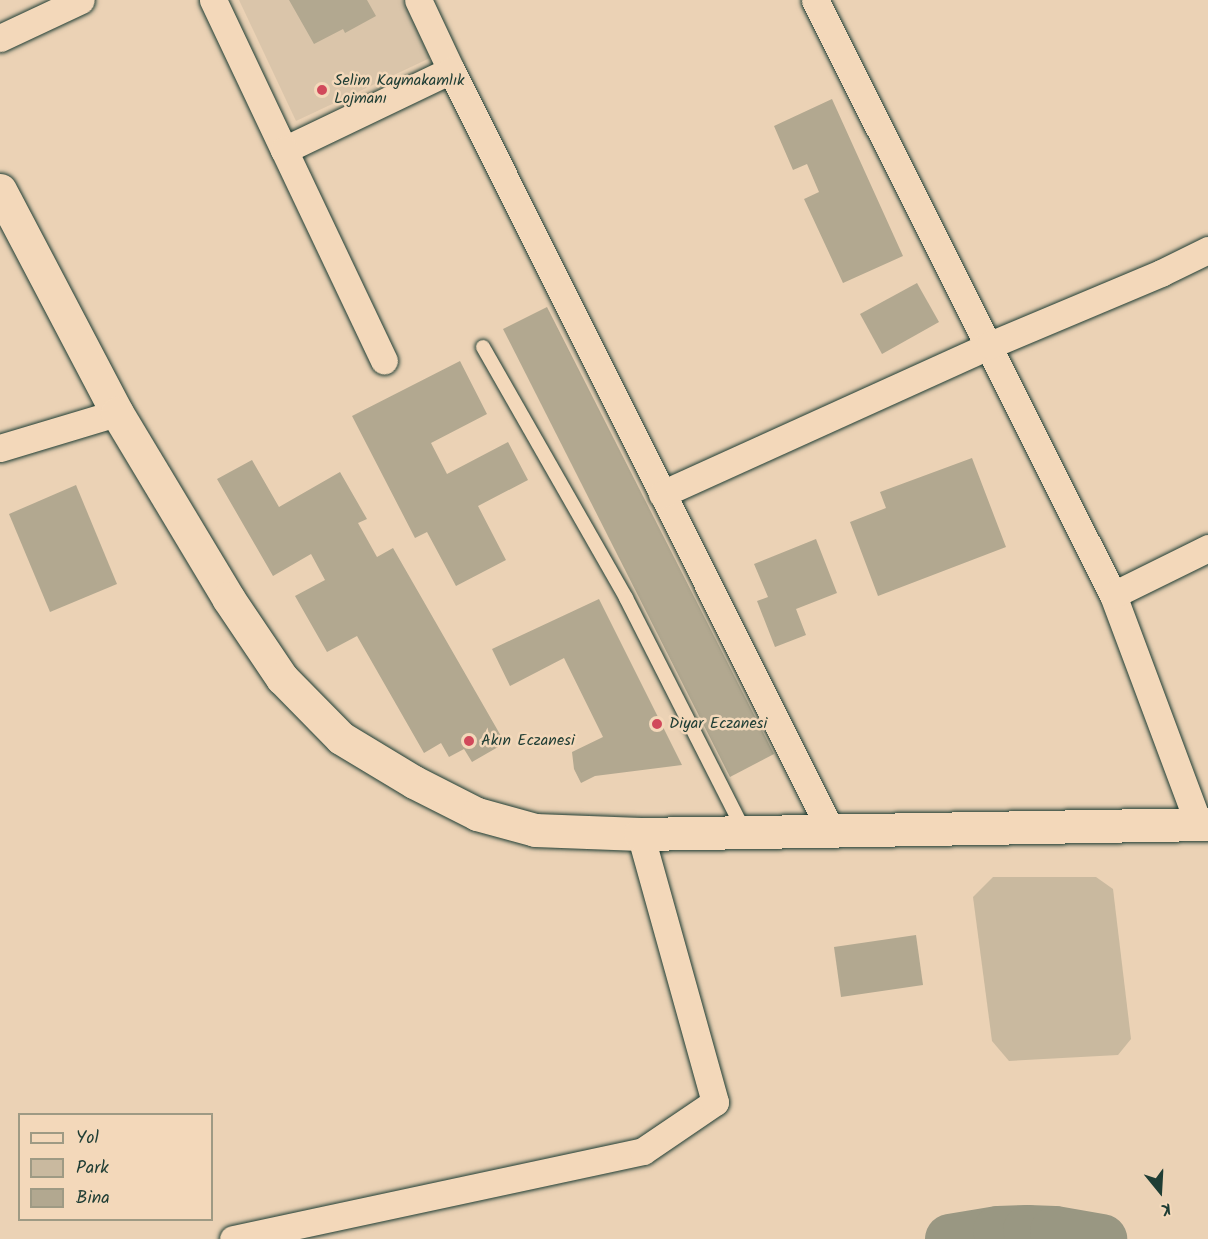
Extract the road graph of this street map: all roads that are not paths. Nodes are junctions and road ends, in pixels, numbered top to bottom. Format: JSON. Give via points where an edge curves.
{"nodes":[{"id":1,"x":81,"y":0,"type":"edge"},
{"id":2,"x":213,"y":0,"type":"edge"},
{"id":3,"x":418,"y":0,"type":"edge"},
{"id":4,"x":815,"y":0,"type":"edge"},
{"id":5,"x":0,"y":38,"type":"edge"},
{"id":6,"x":452,"y":70,"type":"junction"},
{"id":7,"x":284,"y":150,"type":"junction"},
{"id":8,"x":0,"y":189,"type":"edge"},
{"id":9,"x":1208,"y":250,"type":"edge"},
{"id":10,"x":990,"y":345,"type":"junction"},
{"id":11,"x":483,"y":346,"type":"dead end"},
{"id":12,"x":384,"y":361,"type":"dead end"},
{"id":13,"x":117,"y":413,"type":"junction"},
{"id":14,"x":0,"y":448,"type":"edge"},
{"id":15,"x":662,"y":494,"type":"junction"},
{"id":16,"x":1208,"y":548,"type":"edge"},
{"id":17,"x":1113,"y":595,"type":"junction"},
{"id":18,"x":1203,"y":824,"type":"edge"},
{"id":19,"x":831,"y":831,"type":"junction"},
{"id":20,"x":745,"y":833,"type":"junction"},
{"id":21,"x":640,"y":834,"type":"junction"},
{"id":22,"x":233,"y":1239,"type":"edge"}],
"edges":[{"from":1,"to":5,"type":"street"},
{"from":2,"to":7,"type":"street"},
{"from":3,"to":6,"type":"street"},
{"from":4,"to":10,"type":"street"},
{"from":6,"to":7,"type":"street"},
{"from":6,"to":15,"type":"street"},
{"from":7,"to":12,"type":"street"},
{"from":8,"to":13,"type":"main road"},
{"from":9,"to":10,"type":"street"},
{"from":10,"to":15,"type":"street"},
{"from":10,"to":17,"type":"street"},
{"from":11,"to":20,"type":"lane","via":[[626,598]]},
{"from":13,"to":14,"type":"street"},
{"from":13,"to":21,"type":"main road","via":[[228,598],[282,678],[341,738],[477,814],[535,830]]},
{"from":15,"to":19,"type":"street"},
{"from":16,"to":17,"type":"street"},
{"from":17,"to":18,"type":"street"},
{"from":18,"to":19,"type":"main road"},
{"from":19,"to":20,"type":"main road"},
{"from":20,"to":21,"type":"main road"},
{"from":21,"to":22,"type":"street","via":[[715,1102],[643,1151]]}]}
